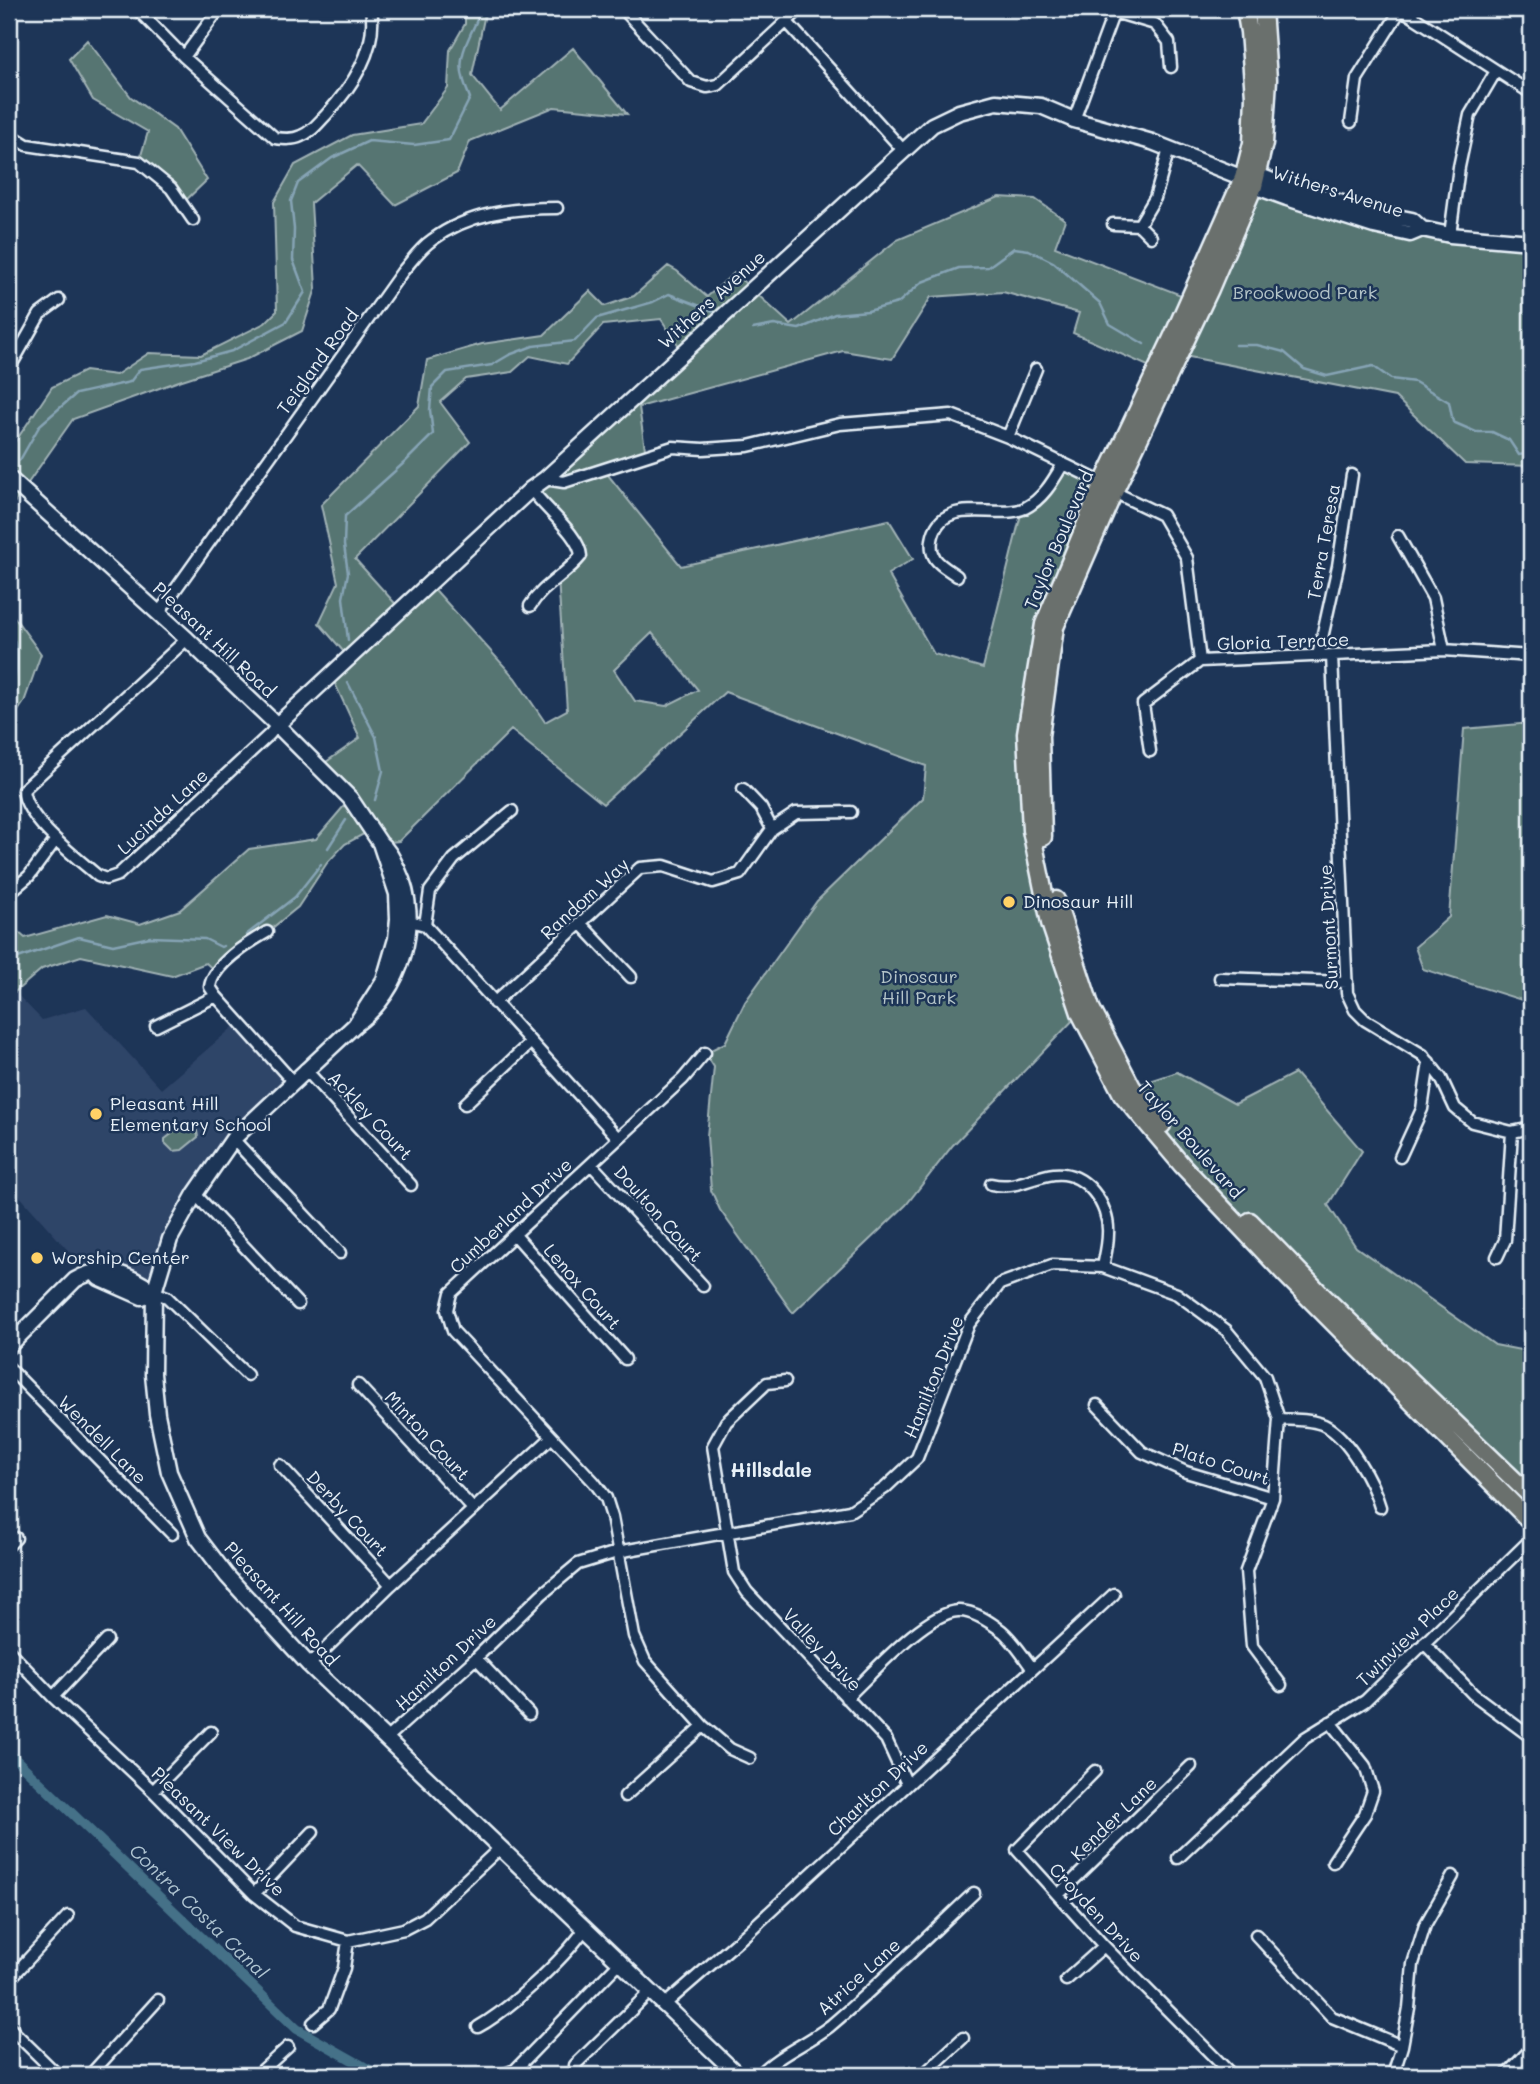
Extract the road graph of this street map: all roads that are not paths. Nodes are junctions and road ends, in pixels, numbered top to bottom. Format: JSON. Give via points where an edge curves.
{"nodes":[{"id":1,"x":137,"y":9,"type":"edge"},
{"id":2,"x":219,"y":9,"type":"edge"},
{"id":3,"x":371,"y":9,"type":"edge"},
{"id":4,"x":622,"y":9,"type":"edge"},
{"id":5,"x":800,"y":9,"type":"edge"},
{"id":6,"x":1245,"y":9,"type":"edge"},
{"id":7,"x":1263,"y":9,"type":"edge"},
{"id":8,"x":1401,"y":9,"type":"edge"},
{"id":9,"x":1111,"y":10,"type":"edge"},
{"id":10,"x":787,"y":22,"type":"junction"},
{"id":11,"x":184,"y":57,"type":"junction"},
{"id":12,"x":1171,"y":67,"type":"dead end"},
{"id":13,"x":1496,"y":71,"type":"junction"},
{"id":14,"x":1531,"y":93,"type":"edge"},
{"id":15,"x":1074,"y":120,"type":"junction"},
{"id":16,"x":1351,"y":122,"type":"dead end"},
{"id":17,"x":9,"y":134,"type":"edge"},
{"id":18,"x":1169,"y":149,"type":"junction"},
{"id":19,"x":904,"y":150,"type":"junction"},
{"id":20,"x":1251,"y":180,"type":"junction"},
{"id":21,"x":557,"y":208,"type":"dead end"},
{"id":22,"x":192,"y":220,"type":"dead end"},
{"id":23,"x":1112,"y":223,"type":"dead end"},
{"id":24,"x":1139,"y":225,"type":"junction"},
{"id":25,"x":1450,"y":235,"type":"junction"},
{"id":26,"x":1151,"y":237,"type":"dead end"},
{"id":27,"x":1531,"y":242,"type":"edge"},
{"id":28,"x":59,"y":300,"type":"dead end"},
{"id":29,"x":9,"y":369,"type":"edge"},
{"id":30,"x":1036,"y":369,"type":"dead end"},
{"id":31,"x":1008,"y":437,"type":"junction"},
{"id":32,"x":1063,"y":464,"type":"junction"},
{"id":33,"x":1352,"y":474,"type":"dead end"},
{"id":34,"x":9,"y":478,"type":"edge"},
{"id":35,"x":545,"y":479,"type":"junction"},
{"id":36,"x":1109,"y":487,"type":"junction"},
{"id":37,"x":531,"y":489,"type":"junction"},
{"id":38,"x":1398,"y":536,"type":"dead end"},
{"id":39,"x":957,"y":576,"type":"dead end"},
{"id":40,"x":530,"y":606,"type":"dead end"},
{"id":41,"x":158,"y":614,"type":"junction"},
{"id":42,"x":187,"y":639,"type":"junction"},
{"id":43,"x":1444,"y":650,"type":"junction"},
{"id":44,"x":1318,"y":656,"type":"junction"},
{"id":45,"x":1332,"y":656,"type":"junction"},
{"id":46,"x":1531,"y":656,"type":"edge"},
{"id":47,"x":1200,"y":661,"type":"junction"},
{"id":48,"x":276,"y":725,"type":"junction"},
{"id":49,"x":1150,"y":751,"type":"dead end"},
{"id":50,"x":743,"y":789,"type":"dead end"},
{"id":51,"x":512,"y":811,"type":"dead end"},
{"id":52,"x":851,"y":812,"type":"dead end"},
{"id":53,"x":772,"y":829,"type":"junction"},
{"id":54,"x":55,"y":841,"type":"junction"},
{"id":55,"x":9,"y":893,"type":"edge"},
{"id":56,"x":404,"y":919,"type":"junction"},
{"id":57,"x":580,"y":923,"type":"junction"},
{"id":58,"x":425,"y":925,"type":"junction"},
{"id":59,"x":267,"y":932,"type":"dead end"},
{"id":60,"x":631,"y":977,"type":"dead end"},
{"id":61,"x":1220,"y":978,"type":"dead end"},
{"id":62,"x":1348,"y":982,"type":"junction"},
{"id":63,"x":216,"y":996,"type":"junction"},
{"id":64,"x":494,"y":1003,"type":"junction"},
{"id":65,"x":156,"y":1026,"type":"dead end"},
{"id":66,"x":531,"y":1042,"type":"junction"},
{"id":67,"x":705,"y":1053,"type":"dead end"},
{"id":68,"x":1429,"y":1062,"type":"junction"},
{"id":69,"x":305,"y":1069,"type":"junction"},
{"id":70,"x":293,"y":1082,"type":"junction"},
{"id":71,"x":465,"y":1104,"type":"dead end"},
{"id":72,"x":1531,"y":1128,"type":"edge"},
{"id":73,"x":1512,"y":1132,"type":"junction"},
{"id":74,"x":618,"y":1138,"type":"junction"},
{"id":75,"x":233,"y":1139,"type":"junction"},
{"id":76,"x":1400,"y":1157,"type":"dead end"},
{"id":77,"x":591,"y":1164,"type":"junction"},
{"id":78,"x":991,"y":1184,"type":"dead end"},
{"id":79,"x":411,"y":1185,"type":"dead end"},
{"id":80,"x":195,"y":1194,"type":"junction"},
{"id":81,"x":515,"y":1235,"type":"junction"},
{"id":82,"x":340,"y":1253,"type":"dead end"},
{"id":83,"x":1497,"y":1257,"type":"dead end"},
{"id":84,"x":1103,"y":1266,"type":"junction"},
{"id":85,"x":703,"y":1286,"type":"dead end"},
{"id":86,"x":154,"y":1292,"type":"junction"},
{"id":87,"x":298,"y":1304,"type":"dead end"},
{"id":88,"x":9,"y":1346,"type":"edge"},
{"id":89,"x":625,"y":1359,"type":"dead end"},
{"id":90,"x":9,"y":1368,"type":"edge"},
{"id":91,"x":247,"y":1375,"type":"dead end"},
{"id":92,"x":785,"y":1381,"type":"dead end"},
{"id":93,"x":358,"y":1385,"type":"dead end"},
{"id":94,"x":1097,"y":1405,"type":"dead end"},
{"id":95,"x":1279,"y":1419,"type":"junction"},
{"id":96,"x":552,"y":1437,"type":"junction"},
{"id":97,"x":280,"y":1465,"type":"dead end"},
{"id":98,"x":1531,"y":1496,"type":"edge"},
{"id":99,"x":1273,"y":1498,"type":"junction"},
{"id":100,"x":1380,"y":1507,"type":"dead end"},
{"id":101,"x":473,"y":1509,"type":"junction"},
{"id":102,"x":1531,"y":1522,"type":"edge"},
{"id":103,"x":726,"y":1532,"type":"junction"},
{"id":104,"x":172,"y":1534,"type":"dead end"},
{"id":105,"x":1528,"y":1542,"type":"dead end"},
{"id":106,"x":617,"y":1552,"type":"junction"},
{"id":107,"x":390,"y":1585,"type":"junction"},
{"id":108,"x":1114,"y":1594,"type":"dead end"},
{"id":109,"x":107,"y":1640,"type":"dead end"},
{"id":110,"x":1424,"y":1643,"type":"junction"},
{"id":111,"x":9,"y":1651,"type":"edge"},
{"id":112,"x":476,"y":1658,"type":"junction"},
{"id":113,"x":309,"y":1665,"type":"junction"},
{"id":114,"x":1032,"y":1668,"type":"junction"},
{"id":115,"x":1281,"y":1685,"type":"dead end"},
{"id":116,"x":52,"y":1697,"type":"junction"},
{"id":117,"x":846,"y":1698,"type":"junction"},
{"id":118,"x":529,"y":1714,"type":"dead end"},
{"id":119,"x":1330,"y":1722,"type":"junction"},
{"id":120,"x":703,"y":1726,"type":"junction"},
{"id":121,"x":211,"y":1732,"type":"dead end"},
{"id":122,"x":1530,"y":1732,"type":"edge"},
{"id":123,"x":387,"y":1738,"type":"junction"},
{"id":124,"x":750,"y":1758,"type":"dead end"},
{"id":125,"x":1191,"y":1766,"type":"dead end"},
{"id":126,"x":1095,"y":1771,"type":"dead end"},
{"id":127,"x":906,"y":1784,"type":"junction"},
{"id":128,"x":153,"y":1791,"type":"junction"},
{"id":129,"x":625,"y":1796,"type":"dead end"},
{"id":130,"x":313,"y":1832,"type":"dead end"},
{"id":131,"x":501,"y":1847,"type":"junction"},
{"id":132,"x":1178,"y":1858,"type":"dead end"},
{"id":133,"x":1333,"y":1862,"type":"dead end"},
{"id":134,"x":1453,"y":1876,"type":"dead end"},
{"id":135,"x":974,"y":1893,"type":"dead end"},
{"id":136,"x":254,"y":1894,"type":"junction"},
{"id":137,"x":1058,"y":1895,"type":"junction"},
{"id":138,"x":68,"y":1916,"type":"dead end"},
{"id":139,"x":584,"y":1930,"type":"junction"},
{"id":140,"x":1256,"y":1935,"type":"dead end"},
{"id":141,"x":348,"y":1941,"type":"junction"},
{"id":142,"x":1104,"y":1946,"type":"junction"},
{"id":143,"x":619,"y":1963,"type":"junction"},
{"id":144,"x":9,"y":1980,"type":"edge"},
{"id":145,"x":1066,"y":1980,"type":"dead end"},
{"id":146,"x":650,"y":1992,"type":"junction"},
{"id":147,"x":158,"y":2000,"type":"dead end"},
{"id":148,"x":663,"y":2006,"type":"junction"},
{"id":149,"x":313,"y":2023,"type":"dead end"},
{"id":150,"x":478,"y":2027,"type":"dead end"},
{"id":151,"x":9,"y":2028,"type":"edge"},
{"id":152,"x":963,"y":2038,"type":"dead end"},
{"id":153,"x":1402,"y":2046,"type":"junction"},
{"id":154,"x":288,"y":2047,"type":"dead end"},
{"id":155,"x":1531,"y":2049,"type":"edge"},
{"id":156,"x":58,"y":2075,"type":"edge"},
{"id":157,"x":90,"y":2075,"type":"edge"},
{"id":158,"x":257,"y":2075,"type":"edge"},
{"id":159,"x":502,"y":2075,"type":"edge"},
{"id":160,"x":577,"y":2075,"type":"edge"},
{"id":161,"x":738,"y":2075,"type":"edge"},
{"id":162,"x":759,"y":2075,"type":"edge"},
{"id":163,"x":923,"y":2075,"type":"edge"},
{"id":164,"x":1231,"y":2075,"type":"edge"},
{"id":165,"x":1393,"y":2075,"type":"edge"},
{"id":166,"x":1506,"y":2075,"type":"edge"}],
"edges":[{"from":1,"to":11,"type":"street"},
{"from":2,"to":11,"type":"street"},
{"from":3,"to":11,"type":"street","via":[[374,22],[360,70],[334,106],[299,138],[275,138]]},
{"from":4,"to":10,"type":"street","via":[[691,82],[706,87],[718,85]]},
{"from":5,"to":10,"type":"street"},
{"from":6,"to":20,"type":"main road","name":"Taylor Boulevard","via":[[1254,96]]},
{"from":7,"to":20,"type":"main road","name":"Taylor Boulevard","via":[[1268,79],[1264,143]]},
{"from":8,"to":13,"type":"street"},
{"from":8,"to":16,"type":"street","via":[[1357,79]]},
{"from":9,"to":12,"type":"street","via":[[1155,24],[1169,43]]},
{"from":9,"to":15,"type":"street"},
{"from":10,"to":19,"type":"street"},
{"from":13,"to":14,"type":"street"},
{"from":13,"to":25,"type":"street","via":[[1470,115]]},
{"from":15,"to":18,"type":"street","name":"Withers Avenue"},
{"from":15,"to":19,"type":"street","name":"Withers Avenue","via":[[1041,106],[996,102],[932,125]]},
{"from":17,"to":22,"type":"street","via":[[27,145],[139,162],[171,188]]},
{"from":18,"to":20,"type":"street","name":"Withers Avenue"},
{"from":18,"to":24,"type":"street","via":[[1155,198]]},
{"from":19,"to":35,"type":"street","name":"Withers Avenue"},
{"from":20,"to":25,"type":"street","name":"Withers Avenue","via":[[1374,226],[1410,234],[1422,229]]},
{"from":20,"to":36,"type":"main road","name":"Taylor Boulevard","via":[[1210,289]]},
{"from":21,"to":41,"type":"street","name":"Teigland Road","via":[[525,208],[461,221],[430,241],[402,272]]},
{"from":23,"to":24,"type":"street"},
{"from":24,"to":26,"type":"street"},
{"from":25,"to":27,"type":"street","name":"Withers Avenue"},
{"from":28,"to":29,"type":"street","via":[[40,314]]},
{"from":30,"to":31,"type":"street"},
{"from":31,"to":32,"type":"street","name":"Gloria Terrace"},
{"from":31,"to":35,"type":"street","name":"Gloria Terrace","via":[[951,415],[840,424],[748,446],[673,447],[564,482]]},
{"from":32,"to":36,"type":"street","name":"Gloria Terrace"},
{"from":32,"to":39,"type":"street","via":[[1047,490],[1022,510],[963,512],[940,521],[931,550],[936,560]]},
{"from":33,"to":44,"type":"street","name":"Terra Teresa"},
{"from":34,"to":41,"type":"street","name":"Pleasant Hill Road"},
{"from":35,"to":37,"type":"street","name":"Withers Avenue"},
{"from":36,"to":47,"type":"street","name":"Gloria Terrace","via":[[1162,515],[1186,558]]},
{"from":36,"to":98,"type":"main road","name":"Taylor Boulevard","via":[[1055,627],[1040,736],[1041,827],[1059,914],[1091,1008],[1132,1087],[1191,1162]]},
{"from":36,"to":102,"type":"main road","name":"Taylor Boulevard","via":[[1044,624],[1026,733],[1031,830],[1050,923],[1080,1013],[1122,1094],[1182,1165]]},
{"from":37,"to":40,"type":"street","via":[[572,536],[581,556],[539,592]]},
{"from":37,"to":48,"type":"street","name":"Withers Avenue"},
{"from":38,"to":43,"type":"street","via":[[1433,598]]},
{"from":41,"to":42,"type":"street","name":"Pleasant Hill Road"},
{"from":42,"to":48,"type":"street","name":"Pleasant Hill Road"},
{"from":42,"to":54,"type":"street","name":"Lucinda Lane","via":[[23,790],[24,799]]},
{"from":43,"to":45,"type":"street","name":"Gloria Terrace"},
{"from":43,"to":46,"type":"street","name":"Gloria Terrace"},
{"from":44,"to":45,"type":"street","name":"Gloria Terrace"},
{"from":44,"to":47,"type":"street","name":"Gloria Terrace"},
{"from":45,"to":62,"type":"street","name":"Surmont Drive"},
{"from":47,"to":49,"type":"street","via":[[1143,704]]},
{"from":48,"to":54,"type":"street","name":"Lucinda Lane","via":[[118,875],[98,876]]},
{"from":48,"to":56,"type":"street","name":"Pleasant Hill Road","via":[[350,798],[380,843]]},
{"from":50,"to":53,"type":"street"},
{"from":51,"to":58,"type":"street","via":[[454,859],[430,891]]},
{"from":52,"to":53,"type":"street","name":"Random Way","via":[[796,813]]},
{"from":53,"to":57,"type":"street","name":"Random Way","via":[[740,874],[713,882],[664,866],[640,868]]},
{"from":54,"to":55,"type":"street","via":[[29,876]]},
{"from":56,"to":58,"type":"street"},
{"from":56,"to":69,"type":"street","name":"Pleasant Hill Road","via":[[384,980],[355,1025]]},
{"from":57,"to":60,"type":"street"},
{"from":57,"to":64,"type":"street","name":"Random Way"},
{"from":58,"to":64,"type":"street"},
{"from":59,"to":63,"type":"street","via":[[237,950],[211,980]]},
{"from":61,"to":62,"type":"street"},
{"from":62,"to":68,"type":"street","name":"Surmont Drive","via":[[1347,993],[1365,1020]]},
{"from":63,"to":65,"type":"street"},
{"from":63,"to":70,"type":"street"},
{"from":64,"to":66,"type":"street"},
{"from":66,"to":71,"type":"street"},
{"from":66,"to":74,"type":"street"},
{"from":67,"to":74,"type":"street","name":"Cumberland Drive"},
{"from":68,"to":73,"type":"street","name":"Surmont Drive","via":[[1463,1115],[1472,1122]]},
{"from":68,"to":76,"type":"street","via":[[1422,1109]]},
{"from":69,"to":70,"type":"street","name":"Pleasant Hill Road"},
{"from":69,"to":79,"type":"street","name":"Ackley Court"},
{"from":70,"to":75,"type":"street","name":"Pleasant Hill Road"},
{"from":72,"to":73,"type":"street","name":"Surmont Drive"},
{"from":73,"to":83,"type":"street","via":[[1506,1240]]},
{"from":74,"to":77,"type":"street","name":"Cumberland Drive"},
{"from":75,"to":80,"type":"street","name":"Pleasant Hill Road"},
{"from":75,"to":82,"type":"street"},
{"from":77,"to":81,"type":"street","name":"Cumberland Drive"},
{"from":77,"to":85,"type":"street","name":"Doulton Court"},
{"from":78,"to":84,"type":"street","via":[[1005,1187],[1055,1174],[1075,1176],[1094,1190],[1105,1214],[1109,1232]]},
{"from":80,"to":86,"type":"street","name":"Pleasant Hill Road","via":[[170,1239]]},
{"from":80,"to":87,"type":"street"},
{"from":81,"to":89,"type":"street","name":"Lenox Court"},
{"from":81,"to":96,"type":"street","name":"Cumberland Drive","via":[[451,1293],[447,1310],[453,1331]]},
{"from":84,"to":95,"type":"street","name":"Hamilton Drive","via":[[1177,1294],[1226,1330],[1265,1377]]},
{"from":84,"to":103,"type":"street","name":"Hamilton Drive","via":[[1052,1265],[1000,1284],[969,1324],[917,1458],[885,1488],[850,1511]]},
{"from":86,"to":88,"type":"street","via":[[142,1297],[88,1273],[75,1280]]},
{"from":86,"to":91,"type":"street","via":[[167,1297]]},
{"from":86,"to":113,"type":"street","name":"Pleasant Hill Road","via":[[153,1374],[169,1472],[198,1538]]},
{"from":90,"to":104,"type":"street","name":"Wendell Lane"},
{"from":92,"to":103,"type":"street","name":"Valley Drive","via":[[767,1383],[726,1422],[713,1446]]},
{"from":93,"to":101,"type":"street","name":"Minton Court"},
{"from":94,"to":99,"type":"street","name":"Plato Court","via":[[1142,1452],[1186,1472]]},
{"from":95,"to":99,"type":"street","name":"Hamilton Drive"},
{"from":95,"to":100,"type":"street","via":[[1323,1424],[1349,1447],[1375,1489]]},
{"from":96,"to":101,"type":"street"},
{"from":96,"to":106,"type":"street","name":"Cumberland Drive","via":[[606,1499]]},
{"from":97,"to":107,"type":"street","name":"Derby Court"},
{"from":99,"to":115,"type":"street","name":"Hamilton Drive","via":[[1246,1571],[1252,1646]]},
{"from":101,"to":107,"type":"street"},
{"from":103,"to":106,"type":"street","name":"Hamilton Drive"},
{"from":103,"to":117,"type":"street","name":"Valley Drive","via":[[734,1572],[747,1592]]},
{"from":105,"to":110,"type":"street","name":"Twinview Place"},
{"from":106,"to":112,"type":"street","name":"Hamilton Drive","via":[[578,1564]]},
{"from":106,"to":120,"type":"street","name":"Cumberland Drive","via":[[634,1636],[645,1661]]},
{"from":107,"to":113,"type":"street"},
{"from":108,"to":114,"type":"street","name":"Charlton Drive"},
{"from":109,"to":116,"type":"street"},
{"from":110,"to":119,"type":"street","name":"Twinview Place","via":[[1365,1701]]},
{"from":110,"to":122,"type":"street","via":[[1473,1694]]},
{"from":111,"to":116,"type":"street","name":"Pleasant View Drive"},
{"from":112,"to":118,"type":"street"},
{"from":112,"to":123,"type":"street","name":"Hamilton Drive"},
{"from":113,"to":123,"type":"street","name":"Pleasant Hill Road"},
{"from":114,"to":117,"type":"street","via":[[1003,1632],[961,1610],[941,1614],[920,1629]]},
{"from":114,"to":127,"type":"street","name":"Charlton Drive"},
{"from":116,"to":128,"type":"street","name":"Pleasant View Drive"},
{"from":117,"to":127,"type":"street","name":"Valley Drive","via":[[886,1739]]},
{"from":119,"to":132,"type":"street","name":"Twinview Place","via":[[1305,1738]]},
{"from":119,"to":133,"type":"street","via":[[1365,1766],[1373,1791],[1355,1832]]},
{"from":120,"to":124,"type":"street","name":"Cumberland Drive","via":[[730,1749]]},
{"from":120,"to":129,"type":"street"},
{"from":121,"to":128,"type":"street"},
{"from":123,"to":131,"type":"street","name":"Pleasant Hill Road"},
{"from":125,"to":137,"type":"street","name":"Kender Lane"},
{"from":126,"to":137,"type":"street","name":"Croyden Drive","via":[[1017,1850]]},
{"from":127,"to":148,"type":"street","name":"Charlton Drive"},
{"from":128,"to":136,"type":"street","name":"Pleasant View Drive"},
{"from":130,"to":136,"type":"street"},
{"from":131,"to":139,"type":"street","name":"Pleasant Hill Road"},
{"from":131,"to":141,"type":"street","name":"Pleasant View Drive","via":[[425,1918],[404,1929]]},
{"from":134,"to":153,"type":"street","via":[[1424,1925],[1416,1951]]},
{"from":135,"to":162,"type":"street","name":"Atrice Lane","via":[[855,2005]]},
{"from":136,"to":141,"type":"street","name":"Pleasant View Drive","via":[[295,1926]]},
{"from":137,"to":142,"type":"street","name":"Croyden Drive"},
{"from":138,"to":144,"type":"street"},
{"from":139,"to":143,"type":"street","name":"Pleasant Hill Road"},
{"from":139,"to":150,"type":"street","via":[[572,1948]]},
{"from":140,"to":153,"type":"street","via":[[1332,2017]]},
{"from":141,"to":149,"type":"street","via":[[330,2009]]},
{"from":142,"to":145,"type":"street"},
{"from":142,"to":164,"type":"street","name":"Croyden Drive"},
{"from":143,"to":146,"type":"street","name":"Pleasant Hill Road"},
{"from":143,"to":159,"type":"street","via":[[515,2070]]},
{"from":146,"to":148,"type":"street","name":"Pleasant Hill Road"},
{"from":146,"to":160,"type":"street","via":[[575,2065]]},
{"from":147,"to":157,"type":"street"},
{"from":148,"to":161,"type":"street","name":"Pleasant Hill Road"},
{"from":151,"to":156,"type":"street"},
{"from":152,"to":163,"type":"street"},
{"from":153,"to":165,"type":"street"},
{"from":154,"to":158,"type":"street"},
{"from":155,"to":166,"type":"street"}]}
